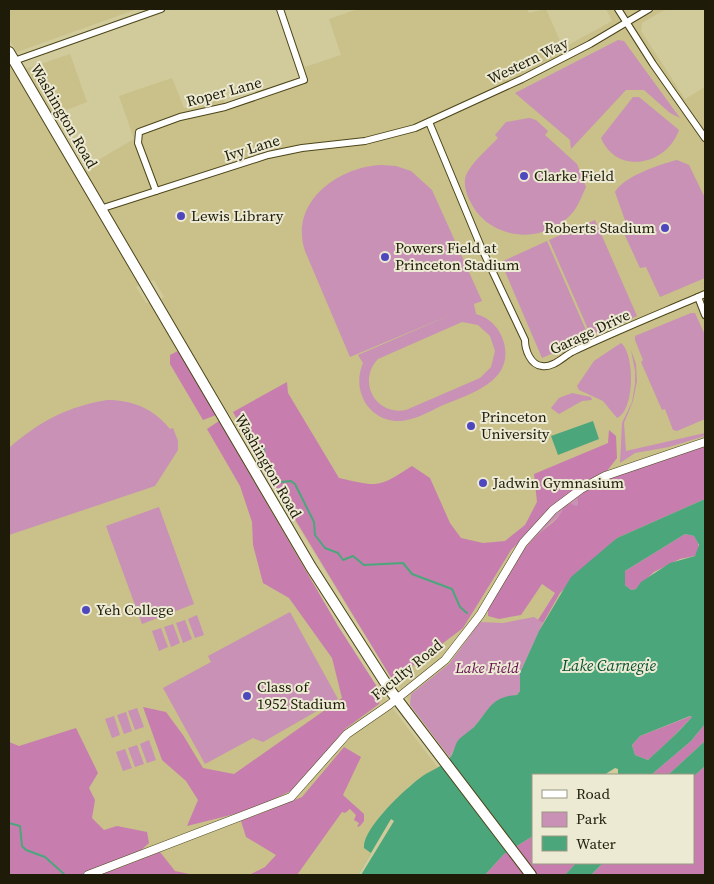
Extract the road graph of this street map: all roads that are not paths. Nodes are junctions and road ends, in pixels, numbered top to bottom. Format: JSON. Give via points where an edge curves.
{"nodes":[{"id":1,"x":161,"y":9,"type":"edge"},
{"id":2,"x":280,"y":9,"type":"edge"},
{"id":3,"x":618,"y":9,"type":"edge"},
{"id":4,"x":648,"y":9,"type":"edge"},
{"id":5,"x":626,"y":22,"type":"junction"},
{"id":6,"x":11,"y":56,"type":"edge"},
{"id":7,"x":429,"y":122,"type":"junction"},
{"id":8,"x":415,"y":128,"type":"joint"},
{"id":9,"x":705,"y":138,"type":"edge"},
{"id":10,"x":156,"y":191,"type":"junction"},
{"id":11,"x":100,"y":209,"type":"junction"},
{"id":12,"x":705,"y":294,"type":"edge"},
{"id":13,"x":698,"y":297,"type":"junction"},
{"id":14,"x":705,"y":315,"type":"edge"},
{"id":15,"x":705,"y":442,"type":"edge"},
{"id":16,"x":396,"y":699,"type":"junction"},
{"id":17,"x":88,"y":875,"type":"edge"},
{"id":18,"x":531,"y":875,"type":"edge"}],
"edges":[{"from":1,"to":6,"type":"street"},
{"from":2,"to":10,"type":"street","name":"Roper Lane","via":[[304,80],[139,132],[138,142]]},
{"from":3,"to":5,"type":"street"},
{"from":4,"to":5,"type":"street","name":"Western Way"},
{"from":5,"to":7,"type":"street","name":"Western Way","via":[[522,79]]},
{"from":5,"to":9,"type":"street"},
{"from":6,"to":11,"type":"main road","name":"Washington Road"},
{"from":7,"to":8,"type":"street","name":"Western Way"},
{"from":7,"to":13,"type":"street","name":"Garage Drive","via":[[481,247],[525,340],[528,355],[535,363],[543,367],[554,364],[576,350]]},
{"from":8,"to":10,"type":"street","name":"Ivy Lane","via":[[365,141],[283,151]]},
{"from":10,"to":11,"type":"street","name":"Ivy Lane"},
{"from":11,"to":16,"type":"main road","name":"Washington Road","via":[[311,567]]},
{"from":12,"to":13,"type":"street","name":"Garage Drive"},
{"from":13,"to":14,"type":"street"},
{"from":15,"to":16,"type":"street","name":"Faculty Road","via":[[605,476],[560,504],[528,536],[480,616],[456,647],[436,668]]},
{"from":16,"to":17,"type":"street","name":"Faculty Road","via":[[347,734],[298,792],[284,802]]},
{"from":16,"to":18,"type":"main road","name":"Washington Road"}]}
